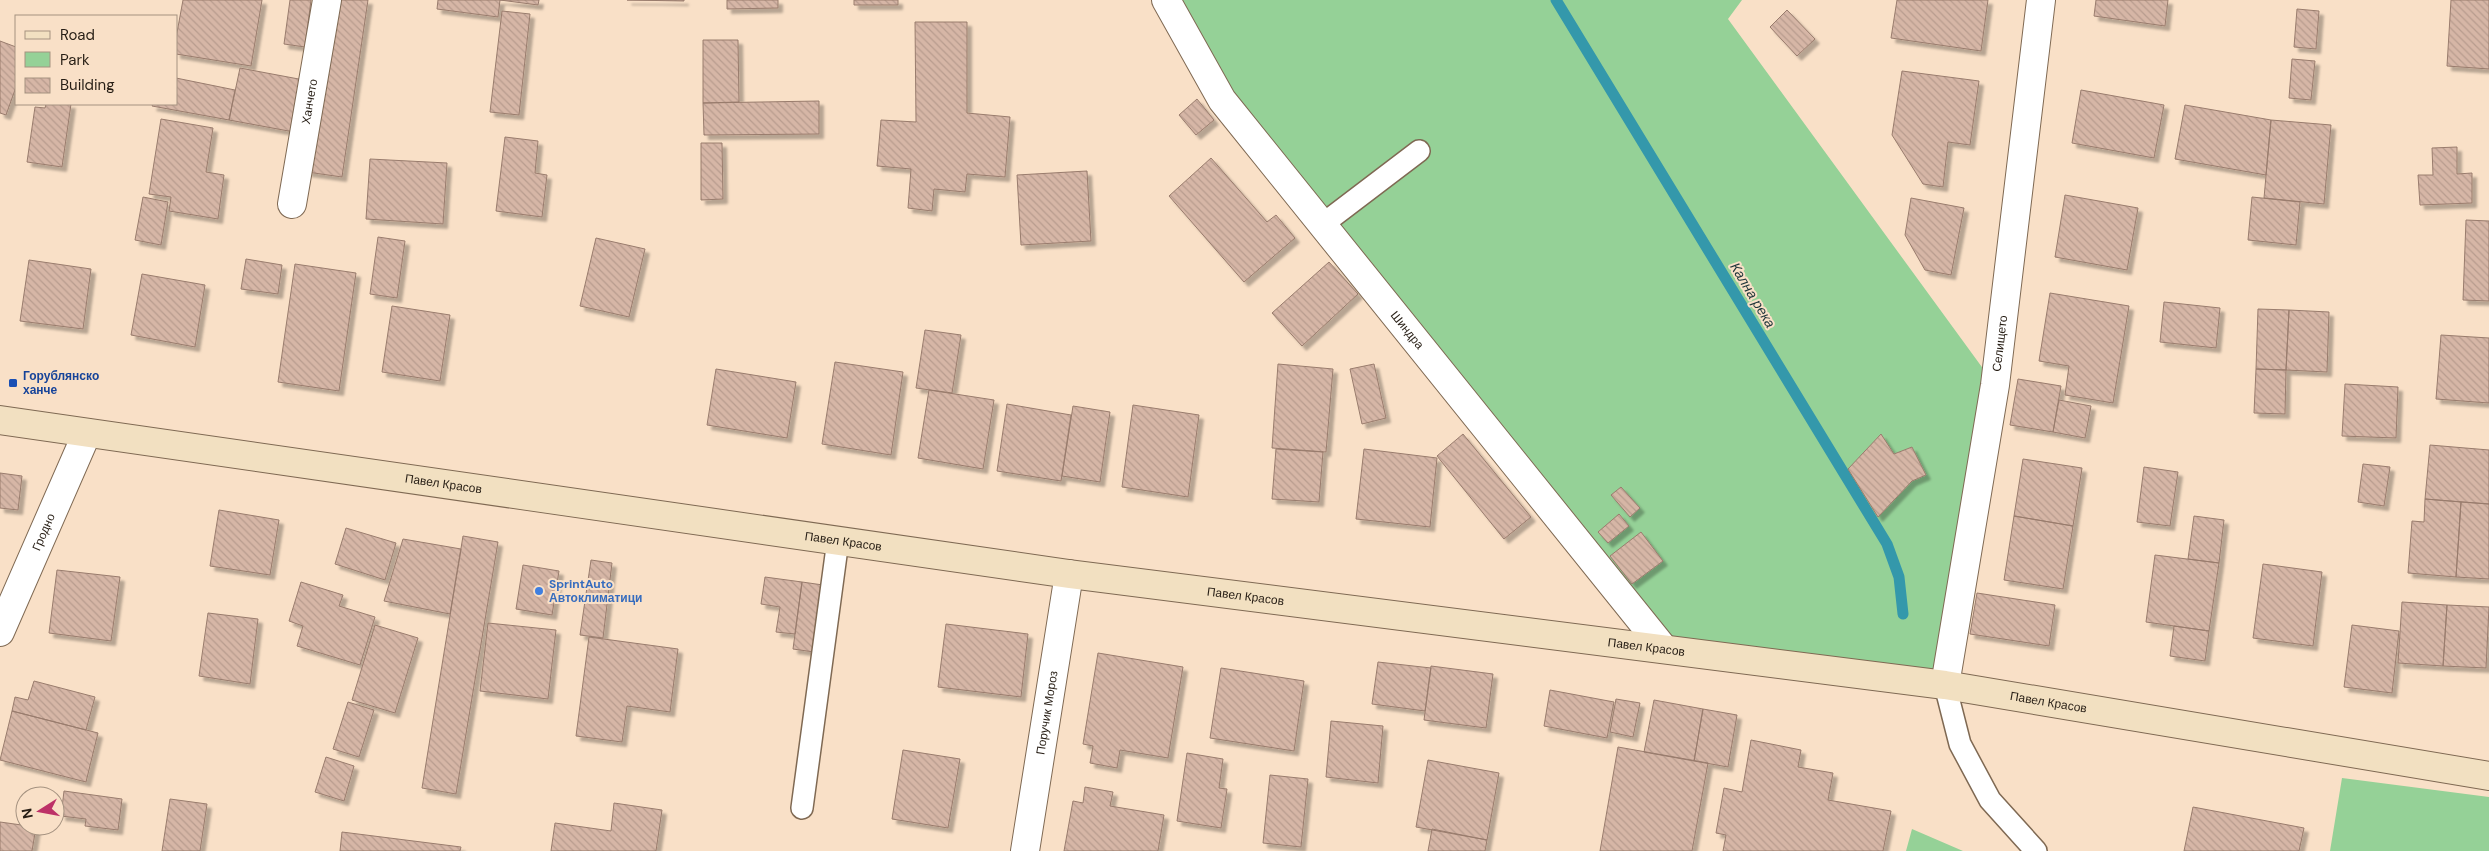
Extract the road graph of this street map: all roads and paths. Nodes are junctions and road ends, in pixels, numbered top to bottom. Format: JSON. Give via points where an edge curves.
{"nodes":[{"id":1,"x":327,"y":0,"type":"edge"},
{"id":2,"x":1166,"y":0,"type":"edge"},
{"id":3,"x":2041,"y":0,"type":"edge"},
{"id":4,"x":1419,"y":151,"type":"dead end"},
{"id":5,"x":292,"y":204,"type":"dead end"},
{"id":6,"x":1323,"y":224,"type":"junction"},
{"id":7,"x":0,"y":420,"type":"edge"},
{"id":8,"x":87,"y":432,"type":"junction"},
{"id":9,"x":838,"y":540,"type":"junction"},
{"id":10,"x":1070,"y":574,"type":"junction"},
{"id":11,"x":0,"y":632,"type":"edge"},
{"id":12,"x":1664,"y":649,"type":"junction"},
{"id":13,"x":1945,"y":685,"type":"junction"},
{"id":14,"x":2489,"y":776,"type":"edge"},
{"id":15,"x":802,"y":808,"type":"dead end"},
{"id":16,"x":1025,"y":851,"type":"edge"},
{"id":17,"x":2036,"y":851,"type":"edge"}],
"edges":[{"from":1,"to":5,"type":"street","name":"Ханчето"},
{"from":2,"to":6,"type":"street","name":"Шиндра","via":[[1222,100]]},
{"from":3,"to":13,"type":"street","name":"Селището","via":[[1995,385]]},
{"from":4,"to":6,"type":"lane"},
{"from":6,"to":12,"type":"street","name":"Шиндра"},
{"from":7,"to":8,"type":"street","name":"Павел Красов"},
{"from":8,"to":9,"type":"street","name":"Павел Красов"},
{"from":8,"to":11,"type":"street","name":"Гродно"},
{"from":9,"to":10,"type":"street","name":"Павел Красов"},
{"from":9,"to":15,"type":"lane"},
{"from":10,"to":12,"type":"street","name":"Павел Красов"},
{"from":10,"to":16,"type":"street","name":"Поручик Мороз"},
{"from":12,"to":13,"type":"street","name":"Павел Красов"},
{"from":13,"to":14,"type":"street","name":"Павел Красов"},
{"from":13,"to":17,"type":"lane","via":[[1960,744],[1990,800]]}]}
